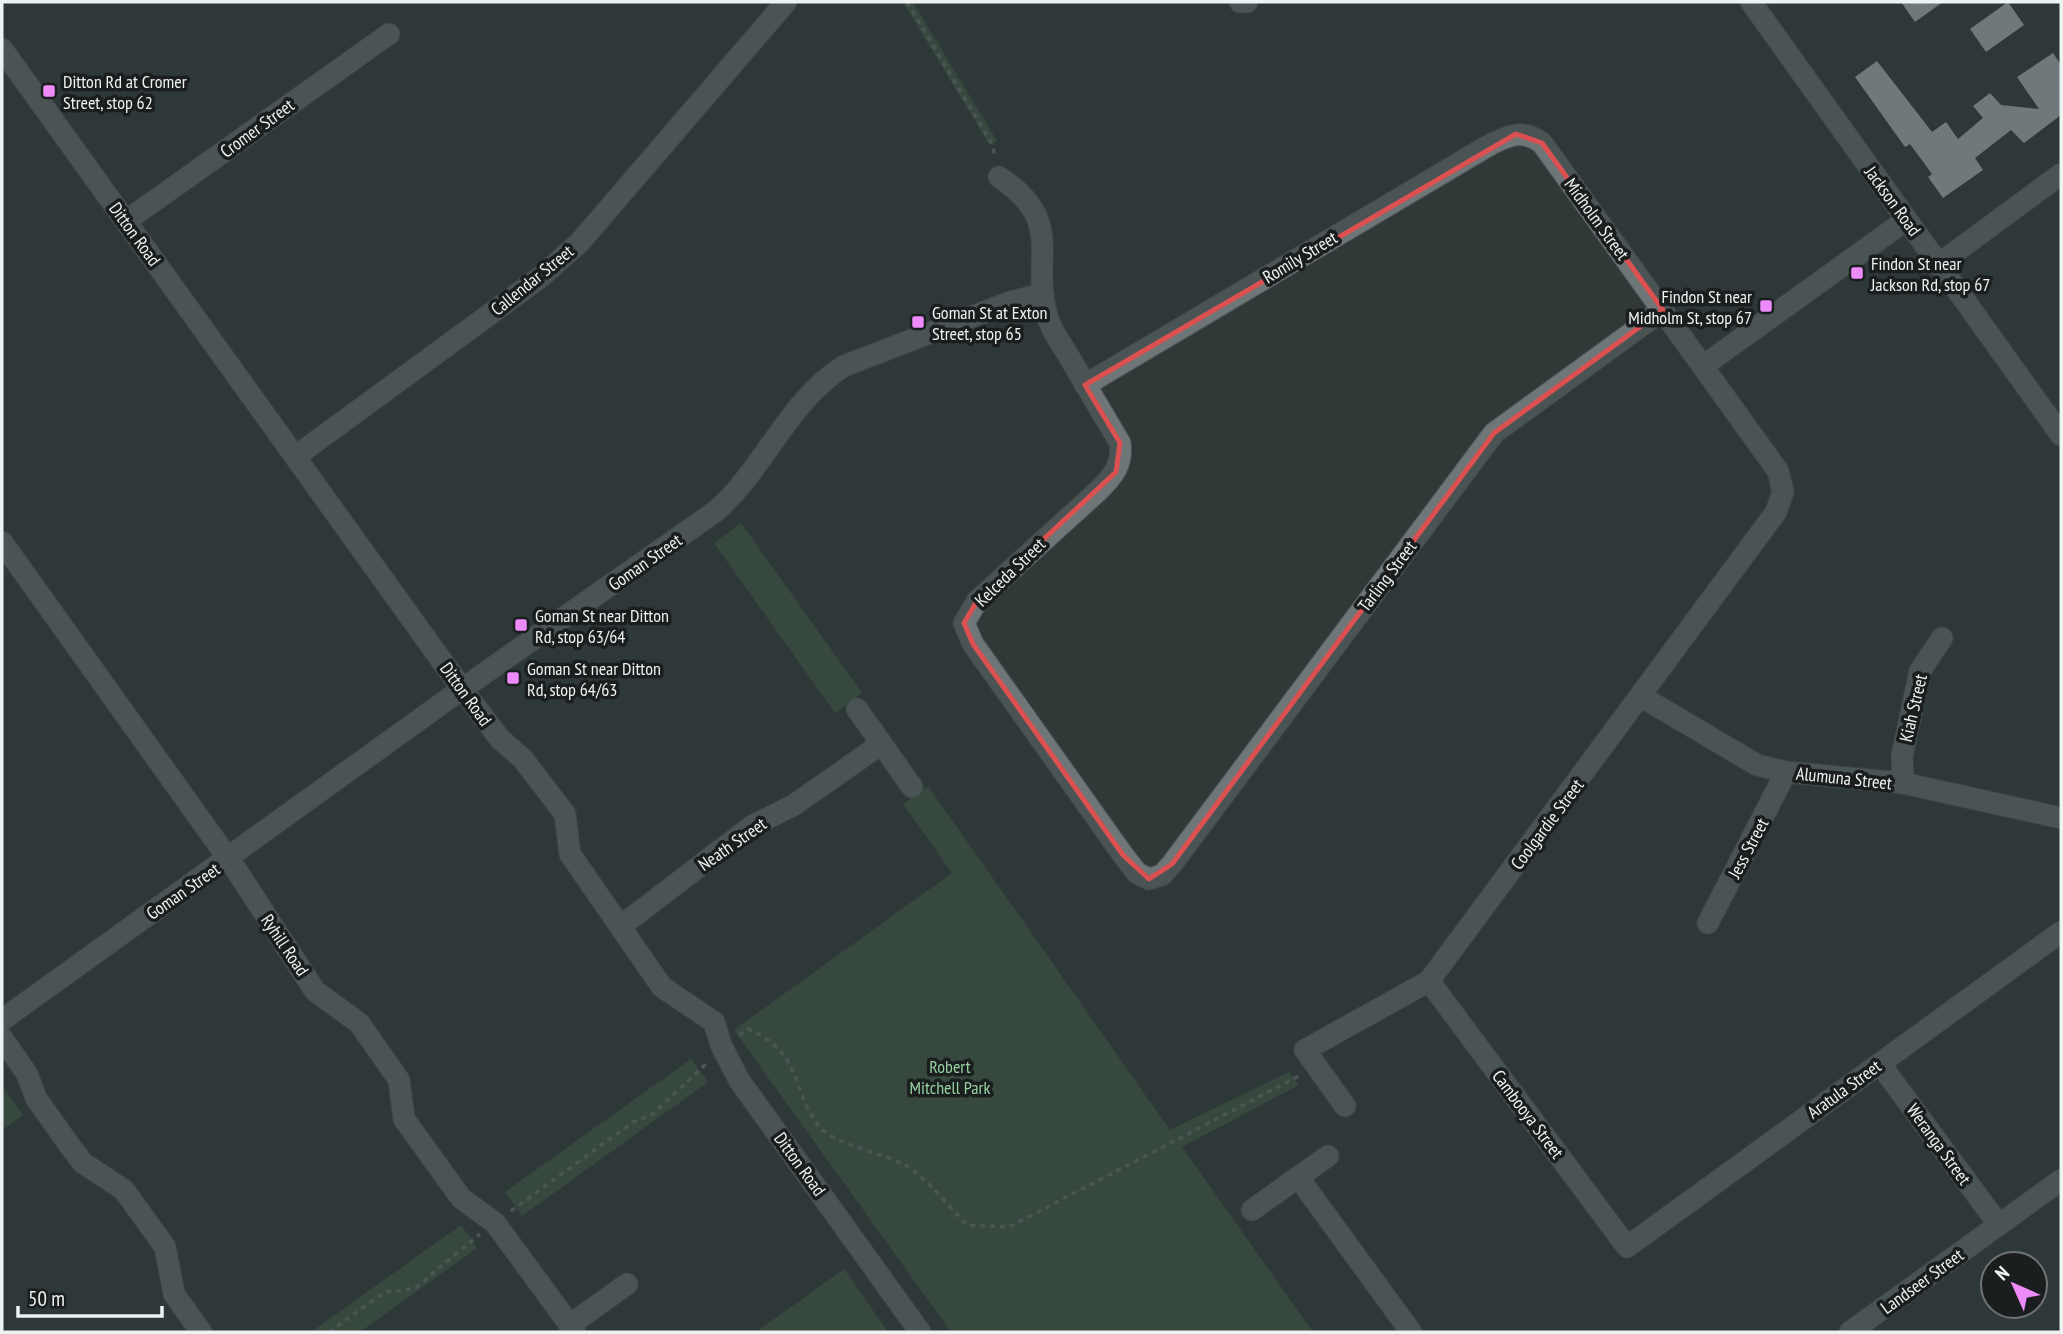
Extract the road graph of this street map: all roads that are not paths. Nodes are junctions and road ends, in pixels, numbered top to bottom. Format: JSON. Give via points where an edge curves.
{"nodes":[{"id":1,"x":786,"y":2,"type":"edge"},
{"id":2,"x":1751,"y":2,"type":"edge"},
{"id":3,"x":388,"y":34,"type":"dead end"},
{"id":4,"x":2,"y":49,"type":"edge"},
{"id":5,"x":1516,"y":134,"type":"joint"},
{"id":6,"x":2061,"y":174,"type":"edge"},
{"id":7,"x":999,"y":177,"type":"road end"},
{"id":8,"x":1906,"y":220,"type":"junction"},
{"id":9,"x":126,"y":221,"type":"junction"},
{"id":10,"x":1939,"y":264,"type":"junction"},
{"id":11,"x":1044,"y":294,"type":"junction"},
{"id":12,"x":1663,"y":310,"type":"junction"},
{"id":13,"x":1703,"y":366,"type":"junction"},
{"id":14,"x":1085,"y":385,"type":"junction"},
{"id":15,"x":2061,"y":435,"type":"edge"},
{"id":16,"x":296,"y":456,"type":"junction"},
{"id":17,"x":1783,"y":492,"type":"joint"},
{"id":18,"x":2,"y":542,"type":"edge"},
{"id":19,"x":1942,"y":638,"type":"dead end"},
{"id":20,"x":462,"y":689,"type":"junction"},
{"id":21,"x":1642,"y":696,"type":"junction"},
{"id":22,"x":857,"y":709,"type":"dead end"},
{"id":23,"x":881,"y":744,"type":"junction"},
{"id":24,"x":1786,"y":772,"type":"junction"},
{"id":25,"x":1903,"y":783,"type":"junction"},
{"id":26,"x":912,"y":787,"type":"dead end"},
{"id":27,"x":2061,"y":818,"type":"edge"},
{"id":28,"x":228,"y":859,"type":"junction"},
{"id":29,"x":1149,"y":879,"type":"joint"},
{"id":30,"x":1708,"y":923,"type":"dead end"},
{"id":31,"x":621,"y":926,"type":"junction"},
{"id":32,"x":2061,"y":932,"type":"edge"},
{"id":33,"x":1429,"y":981,"type":"junction"},
{"id":34,"x":2,"y":1020,"type":"edge"},
{"id":35,"x":2,"y":1038,"type":"edge"},
{"id":36,"x":1880,"y":1063,"type":"junction"},
{"id":37,"x":1345,"y":1107,"type":"dead end"},
{"id":38,"x":1328,"y":1156,"type":"dead end"},
{"id":39,"x":1298,"y":1177,"type":"junction"},
{"id":40,"x":2061,"y":1180,"type":"edge"},
{"id":41,"x":1252,"y":1210,"type":"dead end"},
{"id":42,"x":1999,"y":1225,"type":"junction"},
{"id":43,"x":1627,"y":1247,"type":"joint"},
{"id":44,"x":626,"y":1284,"type":"dead end"},
{"id":45,"x":573,"y":1329,"type":"edge"},
{"id":46,"x":201,"y":1332,"type":"edge"},
{"id":47,"x":920,"y":1332,"type":"edge"},
{"id":48,"x":1411,"y":1332,"type":"edge"},
{"id":49,"x":1850,"y":1332,"type":"edge"}],
"edges":[{"from":1,"to":16,"type":"street","name":"Callendar Street","via":[[580,242],[542,276]]},
{"from":2,"to":8,"type":"street","name":"Jackson Road"},
{"from":3,"to":9,"type":"street","name":"Cromer Street"},
{"from":4,"to":9,"type":"street","name":"Ditton Road"},
{"from":5,"to":12,"type":"street","name":"Midholm Street","via":[[1534,137],[1542,144]]},
{"from":5,"to":14,"type":"street","name":"Romily Street","via":[[1486,147]]},
{"from":6,"to":10,"type":"street"},
{"from":7,"to":11,"type":"street","name":"Kelceda Street","via":[[1023,193],[1039,223],[1045,251]]},
{"from":8,"to":10,"type":"street","name":"Jackson Road"},
{"from":8,"to":13,"type":"street"},
{"from":9,"to":16,"type":"street","name":"Ditton Road"},
{"from":10,"to":15,"type":"street","name":"Jackson Road"},
{"from":11,"to":14,"type":"street","name":"Kelceda Street","via":[[1048,318]]},
{"from":11,"to":20,"type":"street","name":"Goman Street","via":[[1010,302],[844,366],[821,380],[751,477],[716,511]]},
{"from":12,"to":13,"type":"street","name":"Midholm Street"},
{"from":12,"to":29,"type":"street","name":"Tarling Street","via":[[1494,433],[1172,864]]},
{"from":13,"to":17,"type":"street","name":"Midholm Street","via":[[1778,471]]},
{"from":14,"to":29,"type":"street","name":"Kelceda Street","via":[[1120,443],[1116,472],[977,601],[964,622],[973,645],[1123,855],[1137,873]]},
{"from":16,"to":20,"type":"street","name":"Ditton Road"},
{"from":17,"to":21,"type":"street","name":"Coolgardie Street","via":[[1776,512]]},
{"from":18,"to":28,"type":"street","name":"Ryhill Road"},
{"from":19,"to":25,"type":"street","name":"Kiah Street","via":[[1920,671],[1902,757]]},
{"from":20,"to":28,"type":"street","name":"Goman Street"},
{"from":20,"to":31,"type":"street","name":"Ditton Road","via":[[565,814],[570,854]]},
{"from":21,"to":24,"type":"street","name":"Alumuna Street","via":[[1757,765]]},
{"from":21,"to":33,"type":"street","name":"Coolgardie Street"},
{"from":22,"to":23,"type":"street"},
{"from":23,"to":26,"type":"street"},
{"from":23,"to":31,"type":"street","name":"Neath Street","via":[[794,805],[752,826]]},
{"from":24,"to":25,"type":"street","name":"Alumuna Street"},
{"from":24,"to":30,"type":"street","name":"Jess Street"},
{"from":25,"to":27,"type":"street","name":"Alumuna Street"},
{"from":28,"to":34,"type":"street","name":"Goman Street"},
{"from":28,"to":45,"type":"street","name":"Ryhill Road","via":[[316,990],[359,1023],[399,1080],[404,1119],[461,1198],[495,1223]]},
{"from":31,"to":47,"type":"street","name":"Ditton Road","via":[[662,987],[713,1021],[739,1080]]},
{"from":32,"to":36,"type":"street","name":"Aratula Street"},
{"from":33,"to":37,"type":"street","name":"Coolgardie Street","via":[[1305,1050]]},
{"from":33,"to":43,"type":"street","name":"Cambooya Street"},
{"from":35,"to":46,"type":"street","via":[[27,1074],[36,1098],[83,1163],[124,1190],[165,1247],[174,1294]]},
{"from":36,"to":42,"type":"street","name":"Weranga Street"},
{"from":36,"to":43,"type":"street","name":"Aratula Street"},
{"from":38,"to":39,"type":"street"},
{"from":39,"to":41,"type":"street"},
{"from":39,"to":48,"type":"street"},
{"from":40,"to":42,"type":"street","name":"Landseer Street"},
{"from":42,"to":49,"type":"street","name":"Landseer Street"},
{"from":44,"to":45,"type":"street"}]}
